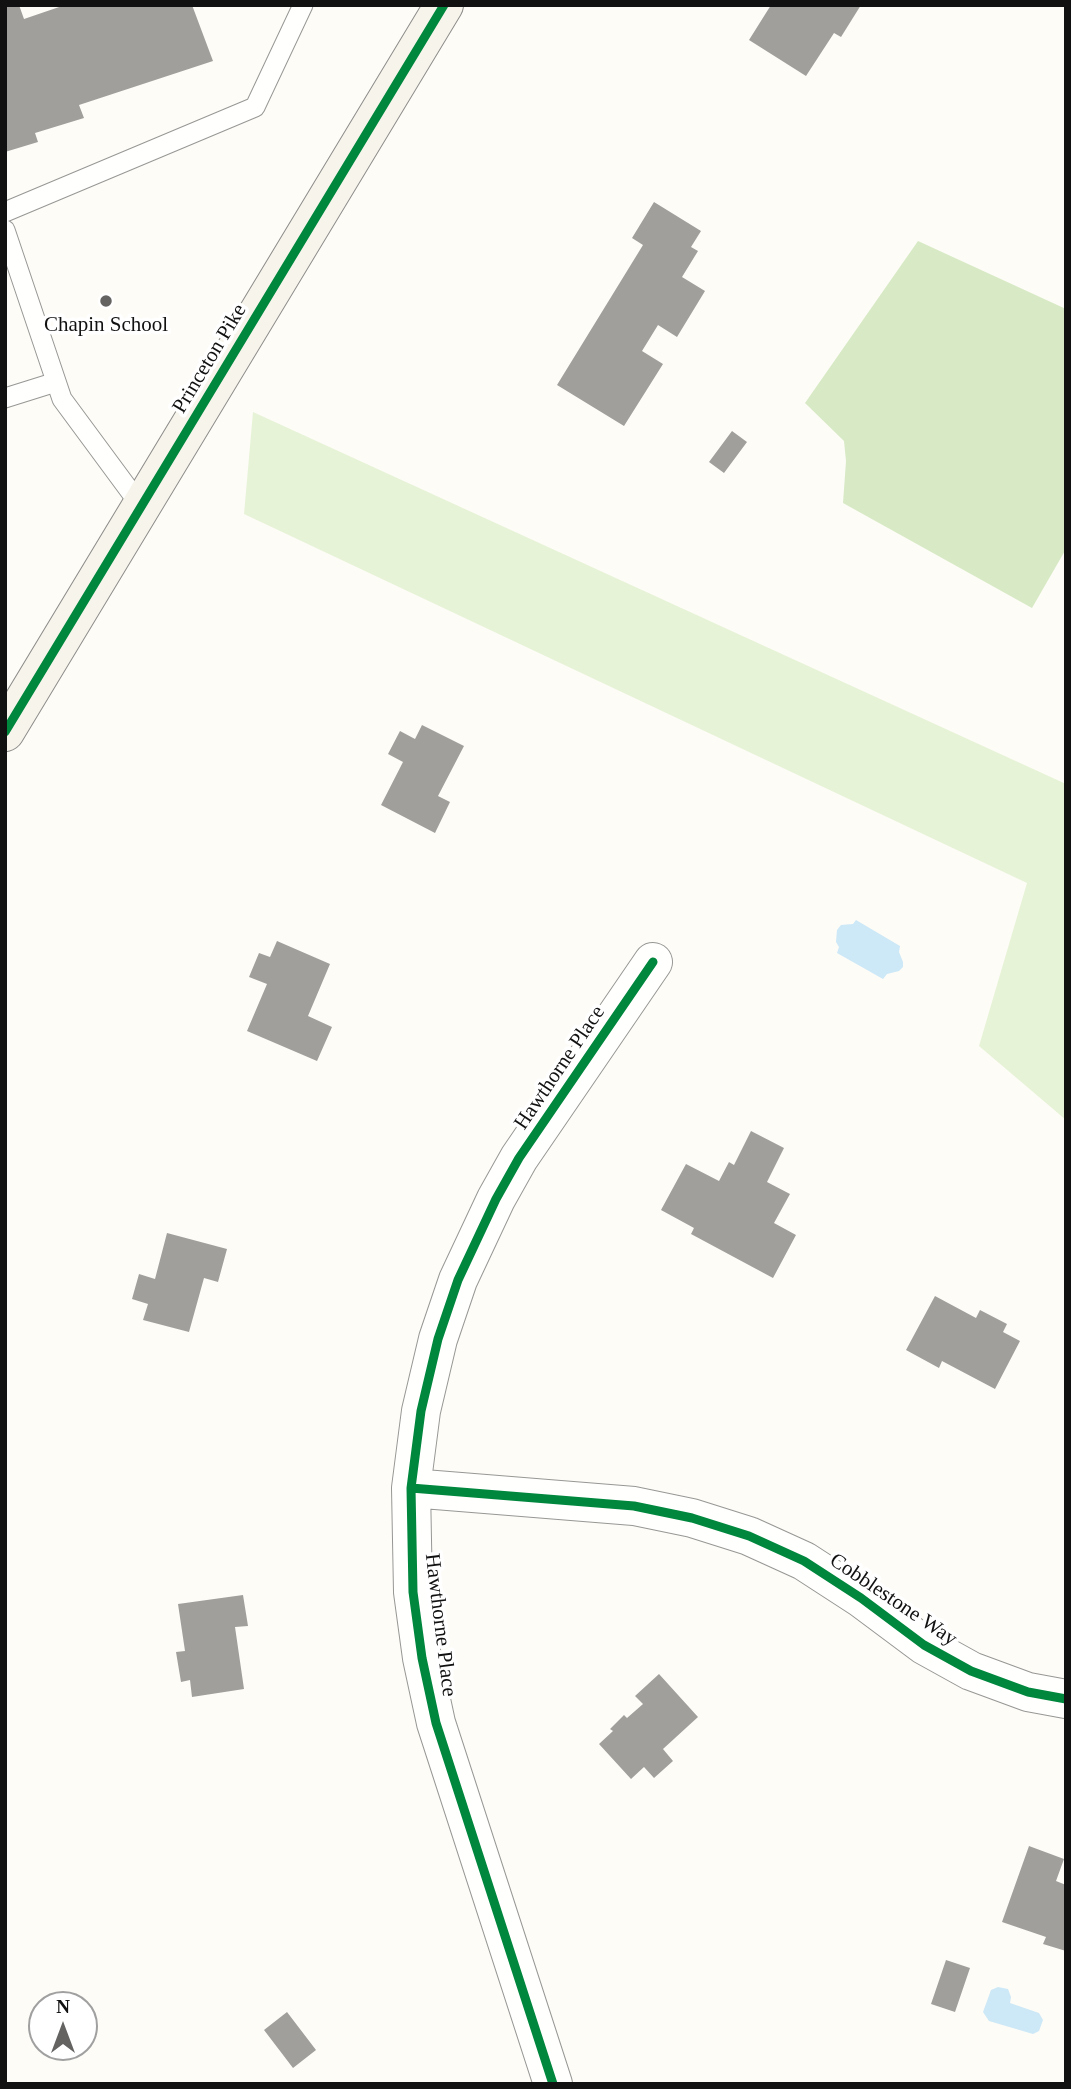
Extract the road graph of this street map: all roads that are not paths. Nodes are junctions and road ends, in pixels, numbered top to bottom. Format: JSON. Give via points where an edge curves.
{"nodes":[{"id":1,"x":303,"y":5,"type":"edge"},
{"id":2,"x":444,"y":5,"type":"edge"},
{"id":3,"x":5,"y":212,"type":"edge"},
{"id":4,"x":5,"y":230,"type":"edge"},
{"id":5,"x":56,"y":382,"type":"junction"},
{"id":6,"x":5,"y":398,"type":"edge"},
{"id":7,"x":141,"y":506,"type":"junction"},
{"id":8,"x":5,"y":732,"type":"edge"},
{"id":9,"x":653,"y":962,"type":"dead end"},
{"id":10,"x":411,"y":1488,"type":"junction"},
{"id":11,"x":1066,"y":1699,"type":"edge"},
{"id":12,"x":553,"y":2084,"type":"edge"}],
"edges":[{"from":1,"to":3,"type":"lane","via":[[255,107]]},
{"from":2,"to":7,"type":"main road","name":"Princeton Pike"},
{"from":4,"to":5,"type":"lane"},
{"from":5,"to":6,"type":"lane"},
{"from":5,"to":7,"type":"lane","via":[[62,399]]},
{"from":7,"to":8,"type":"main road","name":"Princeton Pike"},
{"from":9,"to":10,"type":"street","name":"Hawthorne Place","via":[[519,1158],[458,1280],[421,1411]]},
{"from":10,"to":11,"type":"street","name":"Cobblestone Way","via":[[634,1506],[715,1525],[804,1561],[924,1645],[971,1671],[1028,1692]]},
{"from":10,"to":12,"type":"street","name":"Hawthorne Place","via":[[413,1592],[436,1723]]}]}
